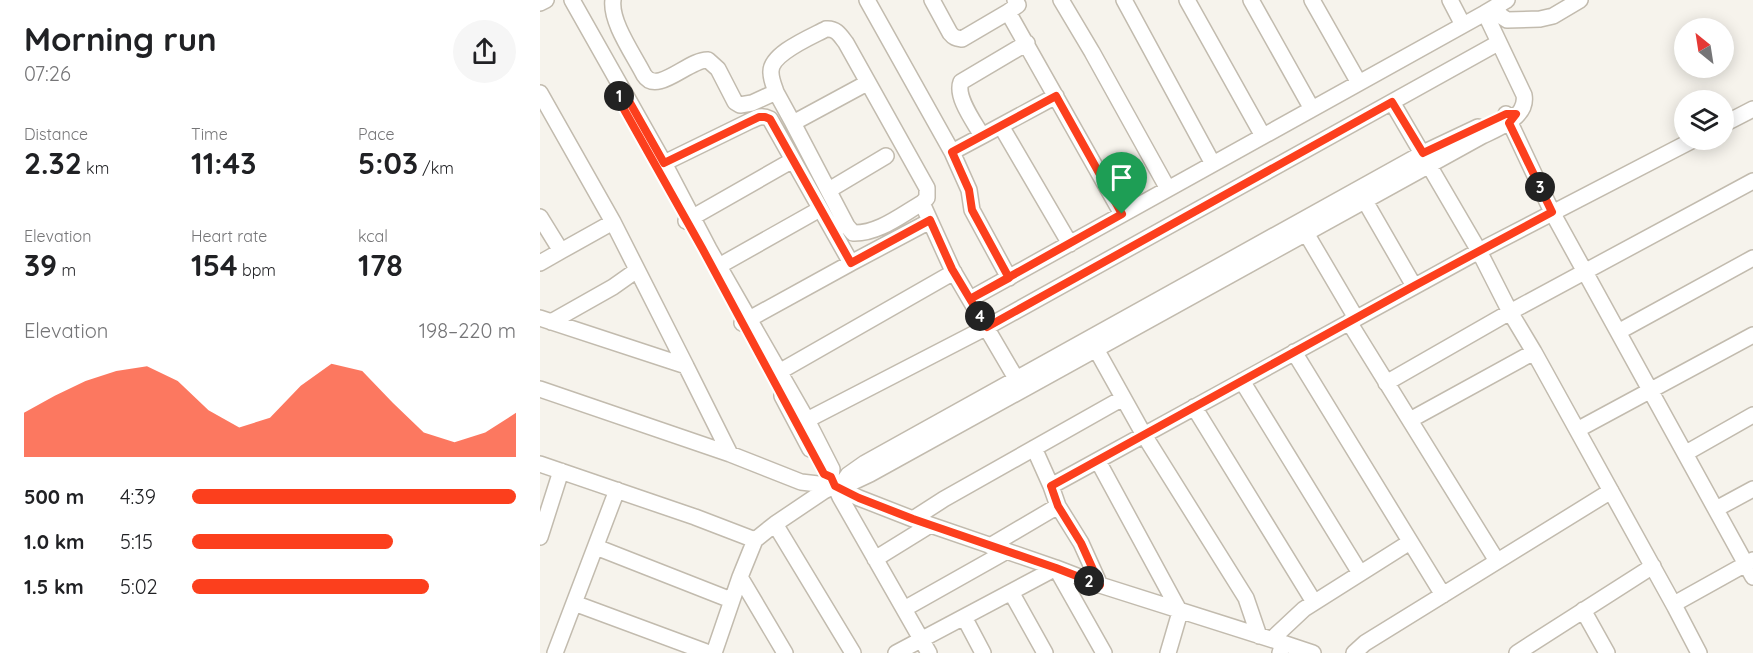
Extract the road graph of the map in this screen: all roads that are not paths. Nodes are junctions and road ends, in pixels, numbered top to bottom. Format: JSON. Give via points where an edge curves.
{"nodes":[{"id":1,"x":546,"y":0,"type":"edge"},
{"id":2,"x":562,"y":0,"type":"edge"},
{"id":3,"x":572,"y":0,"type":"edge"},
{"id":4,"x":613,"y":0,"type":"edge"},
{"id":5,"x":867,"y":0,"type":"edge"},
{"id":6,"x":932,"y":0,"type":"edge"},
{"id":7,"x":1061,"y":0,"type":"edge"},
{"id":8,"x":1125,"y":0,"type":"edge"},
{"id":9,"x":1187,"y":0,"type":"edge"},
{"id":10,"x":1251,"y":0,"type":"edge"},
{"id":11,"x":1312,"y":0,"type":"edge"},
{"id":12,"x":1450,"y":0,"type":"edge"},
{"id":13,"x":1580,"y":0,"type":"edge"},
{"id":14,"x":540,"y":3,"type":"edge"},
{"id":15,"x":1017,"y":4,"type":"edge"},
{"id":16,"x":1496,"y":6,"type":"edge"},
{"id":17,"x":1463,"y":25,"type":"junction"},
{"id":18,"x":1027,"y":43,"type":"junction"},
{"id":19,"x":1498,"y":43,"type":"junction"},
{"id":20,"x":644,"y":75,"type":"junction"},
{"id":21,"x":867,"y":83,"type":"junction"},
{"id":22,"x":1359,"y":83,"type":"junction"},
{"id":23,"x":776,"y":92,"type":"junction"},
{"id":24,"x":540,"y":93,"type":"edge"},
{"id":25,"x":621,"y":93,"type":"junction"},
{"id":26,"x":1056,"y":96,"type":"junction"},
{"id":27,"x":1392,"y":102,"type":"junction"},
{"id":28,"x":1312,"y":109,"type":"junction"},
{"id":29,"x":1753,"y":109,"type":"edge"},
{"id":30,"x":1510,"y":117,"type":"junction"},
{"id":31,"x":1734,"y":119,"type":"edge"},
{"id":32,"x":794,"y":123,"type":"junction"},
{"id":33,"x":1001,"y":126,"type":"junction"},
{"id":34,"x":982,"y":136,"type":"junction"},
{"id":35,"x":1263,"y":136,"type":"junction"},
{"id":36,"x":1674,"y":150,"type":"edge"},
{"id":37,"x":952,"y":152,"type":"junction"},
{"id":38,"x":886,"y":156,"type":"dead end"},
{"id":39,"x":1426,"y":159,"type":"junction"},
{"id":40,"x":793,"y":160,"type":"junction"},
{"id":41,"x":664,"y":163,"type":"junction"},
{"id":42,"x":1213,"y":164,"type":"junction"},
{"id":43,"x":1753,"y":181,"type":"edge"},
{"id":44,"x":1168,"y":189,"type":"junction"},
{"id":45,"x":829,"y":190,"type":"junction"},
{"id":46,"x":1365,"y":201,"type":"junction"},
{"id":47,"x":922,"y":203,"type":"junction"},
{"id":48,"x":820,"y":209,"type":"junction"},
{"id":49,"x":1552,"y":212,"type":"junction"},
{"id":50,"x":1122,"y":214,"type":"junction"},
{"id":51,"x":540,"y":217,"type":"edge"},
{"id":52,"x":690,"y":219,"type":"junction"},
{"id":53,"x":930,"y":220,"type":"junction"},
{"id":54,"x":613,"y":222,"type":"junction"},
{"id":55,"x":1306,"y":233,"type":"junction"},
{"id":56,"x":1070,"y":244,"type":"junction"},
{"id":57,"x":561,"y":251,"type":"junction"},
{"id":58,"x":1479,"y":251,"type":"junction"},
{"id":59,"x":1753,"y":258,"type":"edge"},
{"id":60,"x":540,"y":263,"type":"edge"},
{"id":61,"x":851,"y":263,"type":"junction"},
{"id":62,"x":719,"y":266,"type":"junction"},
{"id":63,"x":637,"y":270,"type":"junction"},
{"id":64,"x":954,"y":272,"type":"junction"},
{"id":65,"x":1584,"y":272,"type":"junction"},
{"id":66,"x":1009,"y":278,"type":"junction"},
{"id":67,"x":1414,"y":286,"type":"junction"},
{"id":68,"x":970,"y":299,"type":"junction"},
{"id":69,"x":1510,"y":312,"type":"junction"},
{"id":70,"x":545,"y":320,"type":"edge"},
{"id":71,"x":1352,"y":320,"type":"junction"},
{"id":72,"x":745,"y":321,"type":"junction"},
{"id":73,"x":987,"y":327,"type":"junction"},
{"id":74,"x":1618,"y":332,"type":"junction"},
{"id":75,"x":1753,"y":335,"type":"edge"},
{"id":76,"x":1096,"y":349,"type":"junction"},
{"id":77,"x":1294,"y":352,"type":"junction"},
{"id":78,"x":1534,"y":352,"type":"junction"},
{"id":79,"x":686,"y":366,"type":"junction"},
{"id":80,"x":779,"y":372,"type":"junction"},
{"id":81,"x":1242,"y":381,"type":"junction"},
{"id":82,"x":1386,"y":383,"type":"junction"},
{"id":83,"x":1019,"y":384,"type":"junction"},
{"id":84,"x":540,"y":389,"type":"edge"},
{"id":85,"x":1651,"y":392,"type":"junction"},
{"id":86,"x":1123,"y":398,"type":"junction"},
{"id":87,"x":1194,"y":407,"type":"junction"},
{"id":88,"x":1753,"y":415,"type":"edge"},
{"id":89,"x":807,"y":420,"type":"junction"},
{"id":90,"x":1410,"y":420,"type":"junction"},
{"id":91,"x":1577,"y":430,"type":"junction"},
{"id":92,"x":1144,"y":435,"type":"junction"},
{"id":93,"x":1034,"y":448,"type":"junction"},
{"id":94,"x":1686,"y":453,"type":"junction"},
{"id":95,"x":730,"y":454,"type":"junction"},
{"id":96,"x":1098,"y":461,"type":"junction"},
{"id":97,"x":540,"y":464,"type":"edge"},
{"id":98,"x":561,"y":471,"type":"junction"},
{"id":99,"x":836,"y":482,"type":"junction"},
{"id":100,"x":1051,"y":486,"type":"junction"},
{"id":101,"x":1753,"y":489,"type":"edge"},
{"id":102,"x":617,"y":490,"type":"junction"},
{"id":103,"x":1611,"y":491,"type":"junction"},
{"id":104,"x":1058,"y":506,"type":"junction"},
{"id":105,"x":1716,"y":509,"type":"junction"},
{"id":106,"x":913,"y":519,"type":"junction"},
{"id":107,"x":775,"y":524,"type":"junction"},
{"id":108,"x":930,"y":525,"type":"junction"},
{"id":109,"x":540,"y":537,"type":"edge"},
{"id":110,"x":755,"y":540,"type":"junction"},
{"id":111,"x":1410,"y":542,"type":"junction"},
{"id":112,"x":990,"y":546,"type":"junction"},
{"id":113,"x":596,"y":547,"type":"junction"},
{"id":114,"x":1007,"y":551,"type":"junction"},
{"id":115,"x":875,"y":559,"type":"junction"},
{"id":116,"x":1497,"y":561,"type":"junction"},
{"id":117,"x":1653,"y":566,"type":"junction"},
{"id":118,"x":1751,"y":567,"type":"edge"},
{"id":119,"x":1056,"y":568,"type":"junction"},
{"id":120,"x":1360,"y":573,"type":"junction"},
{"id":121,"x":740,"y":577,"type":"junction"},
{"id":122,"x":1100,"y":585,"type":"junction"},
{"id":123,"x":1011,"y":592,"type":"junction"},
{"id":124,"x":1443,"y":595,"type":"junction"},
{"id":125,"x":731,"y":600,"type":"junction"},
{"id":126,"x":1314,"y":602,"type":"junction"},
{"id":127,"x":574,"y":603,"type":"junction"},
{"id":128,"x":1674,"y":604,"type":"junction"},
{"id":129,"x":904,"y":609,"type":"junction"},
{"id":130,"x":1583,"y":610,"type":"junction"},
{"id":131,"x":1180,"y":612,"type":"junction"},
{"id":132,"x":964,"y":617,"type":"junction"},
{"id":133,"x":1274,"y":643,"type":"edge"},
{"id":134,"x":925,"y":647,"type":"edge"},
{"id":135,"x":555,"y":653,"type":"edge"},
{"id":136,"x":709,"y":653,"type":"edge"},
{"id":137,"x":714,"y":653,"type":"edge"},
{"id":138,"x":785,"y":653,"type":"edge"},
{"id":139,"x":853,"y":653,"type":"edge"},
{"id":140,"x":896,"y":653,"type":"edge"},
{"id":141,"x":983,"y":653,"type":"edge"},
{"id":142,"x":1045,"y":653,"type":"edge"},
{"id":143,"x":1104,"y":653,"type":"edge"},
{"id":144,"x":1168,"y":653,"type":"edge"},
{"id":145,"x":1313,"y":653,"type":"edge"},
{"id":146,"x":1354,"y":653,"type":"edge"},
{"id":147,"x":1517,"y":653,"type":"edge"},
{"id":148,"x":1607,"y":653,"type":"edge"},
{"id":149,"x":1699,"y":653,"type":"edge"}],
"edges":[{"from":1,"to":14,"type":"street"},
{"from":2,"to":25,"type":"street"},
{"from":3,"to":25,"type":"street"},
{"from":4,"to":20,"type":"street","via":[[618,25]]},
{"from":5,"to":37,"type":"street"},
{"from":6,"to":15,"type":"street","via":[[950,33],[958,39]]},
{"from":7,"to":44,"type":"street"},
{"from":8,"to":42,"type":"street"},
{"from":9,"to":35,"type":"street"},
{"from":10,"to":28,"type":"street"},
{"from":11,"to":22,"type":"street"},
{"from":12,"to":17,"type":"street"},
{"from":13,"to":16,"type":"street","via":[[1540,19],[1507,20]]},
{"from":15,"to":18,"type":"street"},
{"from":16,"to":17,"type":"street"},
{"from":16,"to":19,"type":"street"},
{"from":17,"to":22,"type":"street"},
{"from":18,"to":26,"type":"street"},
{"from":18,"to":34,"type":"street","via":[[961,82],[958,88]]},
{"from":19,"to":27,"type":"street"},
{"from":19,"to":30,"type":"street","via":[[1524,95],[1522,108]]},
{"from":20,"to":23,"type":"street","via":[[652,82],[660,82],[701,59],[718,69],[740,105]]},
{"from":20,"to":25,"type":"street"},
{"from":21,"to":23,"type":"street","via":[[846,43],[832,29],[826,29],[774,62],[770,71]]},
{"from":21,"to":32,"type":"street"},
{"from":21,"to":47,"type":"street","via":[[927,188],[927,198]]},
{"from":22,"to":28,"type":"street"},
{"from":23,"to":32,"type":"street"},
{"from":24,"to":54,"type":"street"},
{"from":25,"to":41,"type":"street"},
{"from":25,"to":52,"type":"street"},
{"from":26,"to":33,"type":"street"},
{"from":26,"to":50,"type":"street"},
{"from":27,"to":39,"type":"street"},
{"from":27,"to":73,"type":"street"},
{"from":28,"to":35,"type":"street"},
{"from":29,"to":31,"type":"street"},
{"from":30,"to":39,"type":"street"},
{"from":30,"to":49,"type":"street"},
{"from":32,"to":45,"type":"street"},
{"from":33,"to":34,"type":"street"},
{"from":33,"to":56,"type":"street"},
{"from":34,"to":37,"type":"street"},
{"from":35,"to":42,"type":"street"},
{"from":36,"to":49,"type":"street"},
{"from":37,"to":66,"type":"street","via":[[969,190],[972,210]]},
{"from":38,"to":45,"type":"street"},
{"from":39,"to":46,"type":"street"},
{"from":39,"to":58,"type":"street"},
{"from":39,"to":83,"type":"street"},
{"from":40,"to":41,"type":"street","via":[[770,119],[759,117]]},
{"from":40,"to":48,"type":"street"},
{"from":40,"to":52,"type":"street"},
{"from":41,"to":52,"type":"street"},
{"from":42,"to":44,"type":"street"},
{"from":43,"to":65,"type":"street"},
{"from":44,"to":50,"type":"street"},
{"from":45,"to":47,"type":"street","via":[[853,233],[874,230]]},
{"from":46,"to":55,"type":"street"},
{"from":46,"to":67,"type":"street"},
{"from":47,"to":53,"type":"street"},
{"from":48,"to":61,"type":"street"},
{"from":48,"to":62,"type":"street"},
{"from":49,"to":58,"type":"street"},
{"from":49,"to":65,"type":"street"},
{"from":50,"to":56,"type":"street"},
{"from":51,"to":57,"type":"street"},
{"from":52,"to":62,"type":"street"},
{"from":52,"to":72,"type":"street"},
{"from":53,"to":61,"type":"street"},
{"from":53,"to":64,"type":"street"},
{"from":54,"to":57,"type":"street"},
{"from":54,"to":63,"type":"street"},
{"from":55,"to":71,"type":"street"},
{"from":55,"to":76,"type":"street"},
{"from":56,"to":66,"type":"street"},
{"from":57,"to":60,"type":"street"},
{"from":58,"to":67,"type":"street"},
{"from":58,"to":69,"type":"street"},
{"from":59,"to":74,"type":"street"},
{"from":61,"to":72,"type":"street"},
{"from":62,"to":72,"type":"street"},
{"from":63,"to":70,"type":"street","via":[[613,287]]},
{"from":63,"to":79,"type":"street"},
{"from":64,"to":68,"type":"street"},
{"from":64,"to":80,"type":"street"},
{"from":65,"to":69,"type":"street"},
{"from":65,"to":74,"type":"street"},
{"from":66,"to":68,"type":"street"},
{"from":67,"to":71,"type":"street"},
{"from":68,"to":73,"type":"street"},
{"from":69,"to":78,"type":"street"},
{"from":69,"to":82,"type":"street"},
{"from":70,"to":79,"type":"street"},
{"from":71,"to":77,"type":"street"},
{"from":71,"to":82,"type":"street"},
{"from":72,"to":80,"type":"street"},
{"from":72,"to":99,"type":"street","via":[[824,474]]},
{"from":73,"to":83,"type":"street"},
{"from":73,"to":89,"type":"street"},
{"from":74,"to":85,"type":"street"},
{"from":75,"to":85,"type":"street"},
{"from":76,"to":83,"type":"street"},
{"from":76,"to":86,"type":"street"},
{"from":77,"to":81,"type":"street"},
{"from":77,"to":111,"type":"street"},
{"from":78,"to":90,"type":"street"},
{"from":78,"to":91,"type":"street"},
{"from":79,"to":95,"type":"street"},
{"from":80,"to":89,"type":"street"},
{"from":81,"to":87,"type":"street"},
{"from":81,"to":120,"type":"street"},
{"from":82,"to":90,"type":"street"},
{"from":83,"to":99,"type":"street"},
{"from":84,"to":95,"type":"street"},
{"from":85,"to":91,"type":"street"},
{"from":85,"to":94,"type":"street"},
{"from":86,"to":92,"type":"street"},
{"from":86,"to":93,"type":"street"},
{"from":87,"to":92,"type":"street"},
{"from":87,"to":126,"type":"street"},
{"from":88,"to":94,"type":"street"},
{"from":89,"to":99,"type":"street"},
{"from":90,"to":116,"type":"street"},
{"from":91,"to":103,"type":"street"},
{"from":92,"to":96,"type":"street"},
{"from":92,"to":133,"type":"street"},
{"from":93,"to":100,"type":"street"},
{"from":93,"to":106,"type":"street"},
{"from":94,"to":105,"type":"street"},
{"from":95,"to":99,"type":"street","via":[[801,482]]},
{"from":96,"to":100,"type":"street"},
{"from":96,"to":131,"type":"street"},
{"from":97,"to":98,"type":"street"},
{"from":98,"to":102,"type":"street"},
{"from":98,"to":109,"type":"street"},
{"from":99,"to":106,"type":"street","via":[[859,498]]},
{"from":99,"to":107,"type":"street"},
{"from":99,"to":115,"type":"street"},
{"from":100,"to":104,"type":"street"},
{"from":101,"to":105,"type":"street"},
{"from":102,"to":110,"type":"street"},
{"from":102,"to":113,"type":"street"},
{"from":103,"to":116,"type":"street"},
{"from":103,"to":117,"type":"street"},
{"from":104,"to":112,"type":"street"},
{"from":104,"to":122,"type":"street"},
{"from":105,"to":118,"type":"street"},
{"from":106,"to":108,"type":"street"},
{"from":107,"to":110,"type":"street"},
{"from":107,"to":139,"type":"street"},
{"from":108,"to":112,"type":"street"},
{"from":108,"to":115,"type":"street"},
{"from":110,"to":121,"type":"street"},
{"from":111,"to":120,"type":"street"},
{"from":111,"to":124,"type":"street"},
{"from":112,"to":114,"type":"street"},
{"from":113,"to":125,"type":"street"},
{"from":113,"to":127,"type":"street"},
{"from":114,"to":119,"type":"street"},
{"from":114,"to":129,"type":"street"},
{"from":115,"to":129,"type":"street"},
{"from":116,"to":124,"type":"street"},
{"from":117,"to":128,"type":"street"},
{"from":117,"to":130,"type":"street"},
{"from":118,"to":128,"type":"street"},
{"from":119,"to":122,"type":"street"},
{"from":119,"to":123,"type":"street"},
{"from":119,"to":143,"type":"street"},
{"from":120,"to":126,"type":"street"},
{"from":121,"to":125,"type":"street"},
{"from":121,"to":138,"type":"street"},
{"from":122,"to":131,"type":"street"},
{"from":123,"to":132,"type":"street"},
{"from":123,"to":142,"type":"street"},
{"from":124,"to":146,"type":"street"},
{"from":125,"to":137,"type":"street"},
{"from":126,"to":133,"type":"street"},
{"from":127,"to":135,"type":"street"},
{"from":127,"to":136,"type":"street"},
{"from":128,"to":149,"type":"street"},
{"from":129,"to":134,"type":"street"},
{"from":130,"to":147,"type":"street"},
{"from":130,"to":148,"type":"street"},
{"from":131,"to":133,"type":"street"},
{"from":131,"to":144,"type":"street"},
{"from":132,"to":134,"type":"street"},
{"from":132,"to":141,"type":"street"},
{"from":133,"to":145,"type":"street"},
{"from":134,"to":140,"type":"street"}]}
